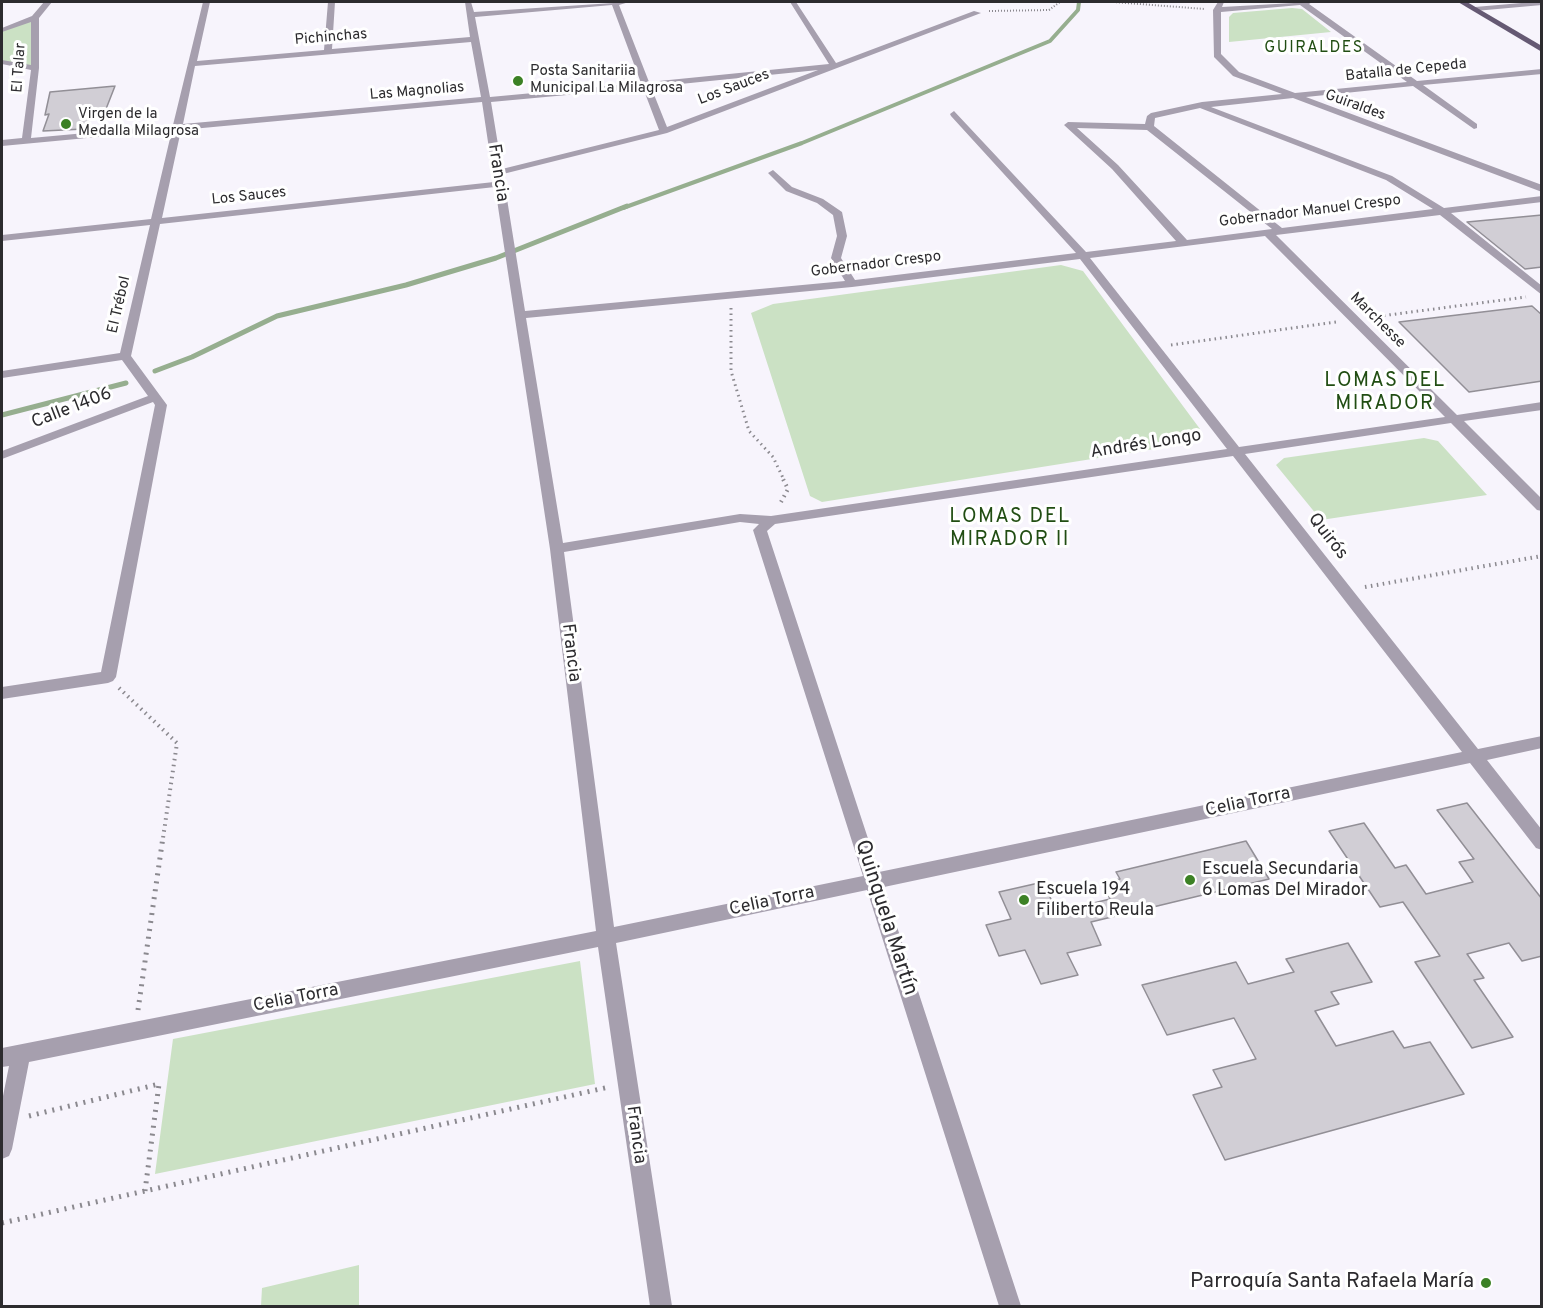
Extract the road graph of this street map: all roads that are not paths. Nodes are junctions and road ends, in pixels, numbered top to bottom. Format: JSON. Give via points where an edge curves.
{"nodes":[{"id":1,"x":48,"y":2,"type":"edge"},
{"id":2,"x":206,"y":2,"type":"edge"},
{"id":3,"x":331,"y":2,"type":"edge"},
{"id":4,"x":468,"y":2,"type":"edge"},
{"id":5,"x":614,"y":2,"type":"edge"},
{"id":6,"x":626,"y":2,"type":"edge"},
{"id":7,"x":793,"y":2,"type":"edge"},
{"id":8,"x":1301,"y":2,"type":"edge"},
{"id":9,"x":1312,"y":2,"type":"edge"},
{"id":10,"x":1462,"y":2,"type":"edge"},
{"id":11,"x":1542,"y":3,"type":"edge"},
{"id":12,"x":1219,"y":6,"type":"edge"},
{"id":13,"x":1475,"y":9,"type":"junction"},
{"id":14,"x":976,"y":13,"type":"road end"},
{"id":15,"x":470,"y":15,"type":"junction"},
{"id":16,"x":35,"y":18,"type":"junction"},
{"id":17,"x":2,"y":30,"type":"edge"},
{"id":18,"x":474,"y":39,"type":"junction"},
{"id":19,"x":1542,"y":50,"type":"edge"},
{"id":20,"x":328,"y":52,"type":"junction"},
{"id":21,"x":2,"y":63,"type":"edge"},
{"id":22,"x":191,"y":64,"type":"junction"},
{"id":23,"x":834,"y":66,"type":"junction"},
{"id":24,"x":35,"y":68,"type":"junction"},
{"id":25,"x":1542,"y":70,"type":"edge"},
{"id":26,"x":1415,"y":84,"type":"junction"},
{"id":27,"x":647,"y":85,"type":"junction"},
{"id":28,"x":1291,"y":96,"type":"junction"},
{"id":29,"x":486,"y":100,"type":"junction"},
{"id":30,"x":1202,"y":105,"type":"junction"},
{"id":31,"x":954,"y":114,"type":"dead end"},
{"id":32,"x":1474,"y":126,"type":"dead end"},
{"id":33,"x":1149,"y":127,"type":"junction"},
{"id":34,"x":176,"y":128,"type":"junction"},
{"id":35,"x":664,"y":131,"type":"junction"},
{"id":36,"x":26,"y":141,"type":"junction"},
{"id":37,"x":2,"y":143,"type":"edge"},
{"id":38,"x":773,"y":173,"type":"dead end"},
{"id":39,"x":498,"y":178,"type":"junction"},
{"id":40,"x":1542,"y":189,"type":"edge"},
{"id":41,"x":1542,"y":199,"type":"edge"},
{"id":42,"x":1442,"y":211,"type":"junction"},
{"id":43,"x":155,"y":223,"type":"junction"},
{"id":44,"x":1274,"y":232,"type":"junction"},
{"id":45,"x":2,"y":238,"type":"edge"},
{"id":46,"x":1183,"y":242,"type":"junction"},
{"id":47,"x":1082,"y":255,"type":"junction"},
{"id":48,"x":852,"y":284,"type":"junction"},
{"id":49,"x":1542,"y":292,"type":"edge"},
{"id":50,"x":520,"y":315,"type":"junction"},
{"id":51,"x":125,"y":356,"type":"junction"},
{"id":52,"x":2,"y":374,"type":"edge"},
{"id":53,"x":155,"y":397,"type":"junction"},
{"id":54,"x":1542,"y":406,"type":"edge"},
{"id":55,"x":1453,"y":418,"type":"junction"},
{"id":56,"x":1235,"y":450,"type":"junction"},
{"id":57,"x":2,"y":455,"type":"edge"},
{"id":58,"x":1542,"y":507,"type":"edge"},
{"id":59,"x":766,"y":525,"type":"junction"},
{"id":60,"x":557,"y":549,"type":"junction"},
{"id":61,"x":2,"y":693,"type":"edge"},
{"id":62,"x":1542,"y":742,"type":"edge"},
{"id":63,"x":1474,"y":756,"type":"junction"},
{"id":64,"x":1542,"y":843,"type":"edge"},
{"id":65,"x":873,"y":881,"type":"junction"},
{"id":66,"x":606,"y":937,"type":"junction"},
{"id":67,"x":11,"y":1056,"type":"edge"},
{"id":68,"x":2,"y":1149,"type":"edge"},
{"id":69,"x":661,"y":1306,"type":"edge"},
{"id":70,"x":1010,"y":1306,"type":"edge"}],
"edges":[{"from":1,"to":16,"type":"street","name":"El Talar"},
{"from":2,"to":22,"type":"street","name":"El Trébol"},
{"from":3,"to":20,"type":"street"},
{"from":4,"to":15,"type":"street","name":"Francia"},
{"from":5,"to":6,"type":"street"},
{"from":5,"to":15,"type":"street"},
{"from":5,"to":27,"type":"street"},
{"from":7,"to":23,"type":"street"},
{"from":8,"to":9,"type":"street"},
{"from":8,"to":12,"type":"street"},
{"from":8,"to":26,"type":"street"},
{"from":10,"to":13,"type":"main road"},
{"from":11,"to":13,"type":"street"},
{"from":12,"to":28,"type":"street","name":"Guiraldes","via":[[1217,55],[1236,74]]},
{"from":13,"to":19,"type":"main road"},
{"from":14,"to":23,"type":"street","name":"Los Sauces"},
{"from":15,"to":18,"type":"street","name":"Francia"},
{"from":16,"to":17,"type":"street"},
{"from":16,"to":24,"type":"street","name":"El Talar"},
{"from":18,"to":20,"type":"street","name":"Pichinchas"},
{"from":18,"to":29,"type":"street","name":"Francia"},
{"from":20,"to":22,"type":"street","name":"Pichinchas"},
{"from":21,"to":24,"type":"street"},
{"from":22,"to":34,"type":"street","name":"El Trébol"},
{"from":23,"to":27,"type":"street","name":"Las Magnolias"},
{"from":23,"to":35,"type":"street","name":"Los Sauces"},
{"from":24,"to":36,"type":"street","name":"El Talar"},
{"from":25,"to":26,"type":"street","name":"Batalla de Cepeda"},
{"from":26,"to":28,"type":"street","name":"Batalla de Cepeda"},
{"from":26,"to":32,"type":"street"},
{"from":27,"to":29,"type":"street","name":"Las Magnolias"},
{"from":27,"to":35,"type":"street"},
{"from":28,"to":30,"type":"street","name":"Batalla de Cepeda"},
{"from":28,"to":40,"type":"street","name":"Guiraldes"},
{"from":29,"to":34,"type":"street","name":"Las Magnolias"},
{"from":29,"to":39,"type":"street","name":"Francia"},
{"from":30,"to":33,"type":"street","name":"Batalla de Cepeda","via":[[1150,116]]},
{"from":30,"to":42,"type":"street","via":[[1389,178]]},
{"from":31,"to":47,"type":"street","name":"Quirós"},
{"from":33,"to":44,"type":"street","name":"Marchesse"},
{"from":33,"to":46,"type":"street","via":[[1068,124],[1115,167]]},
{"from":34,"to":36,"type":"street","name":"Las Magnolias"},
{"from":34,"to":43,"type":"street","name":"El Trébol"},
{"from":35,"to":39,"type":"street","name":"Los Sauces"},
{"from":36,"to":37,"type":"street","name":"Las Magnolias"},
{"from":38,"to":48,"type":"street","via":[[789,189],[820,201],[838,214],[842,236],[836,258]]},
{"from":39,"to":43,"type":"street","name":"Los Sauces"},
{"from":39,"to":50,"type":"street","name":"Francia"},
{"from":41,"to":42,"type":"street","name":"Gobernador Manuel Crespo"},
{"from":42,"to":44,"type":"street","name":"Gobernador Manuel Crespo"},
{"from":42,"to":49,"type":"street"},
{"from":43,"to":45,"type":"street","name":"Los Sauces"},
{"from":43,"to":51,"type":"street","name":"El Trébol"},
{"from":44,"to":46,"type":"street","name":"Gobernador Manuel Crespo"},
{"from":44,"to":55,"type":"street","name":"Marchesse"},
{"from":46,"to":47,"type":"street","name":"Gobernador Manuel Crespo"},
{"from":47,"to":48,"type":"street","name":"Gobernador Crespo"},
{"from":47,"to":56,"type":"street","name":"Quirós"},
{"from":48,"to":50,"type":"street","name":"Gobernador Crespo"},
{"from":50,"to":60,"type":"street","name":"Francia"},
{"from":51,"to":52,"type":"street"},
{"from":51,"to":53,"type":"street","name":"El Trébol"},
{"from":53,"to":57,"type":"street","name":"Calle 1406"},
{"from":53,"to":61,"type":"street","via":[[161,405],[108,677]]},
{"from":54,"to":55,"type":"street","name":"Andrés Longo"},
{"from":55,"to":56,"type":"street","name":"Andrés Longo"},
{"from":55,"to":58,"type":"street","name":"Marchesse"},
{"from":56,"to":59,"type":"street","name":"Andrés Longo"},
{"from":56,"to":63,"type":"street","name":"Quirós"},
{"from":59,"to":60,"type":"street","name":"Andrés Longo","via":[[740,518]]},
{"from":59,"to":65,"type":"street","name":"Quinquela Martín"},
{"from":60,"to":66,"type":"street","name":"Francia"},
{"from":62,"to":63,"type":"street","name":"Celia Torra"},
{"from":63,"to":64,"type":"street","name":"Quirós"},
{"from":63,"to":65,"type":"street","name":"Celia Torra"},
{"from":65,"to":66,"type":"street","name":"Celia Torra"},
{"from":65,"to":70,"type":"street","name":"Quinquela Martín"},
{"from":66,"to":67,"type":"street","name":"Celia Torra"},
{"from":66,"to":69,"type":"street","name":"Francia"},
{"from":67,"to":68,"type":"street"}]}
